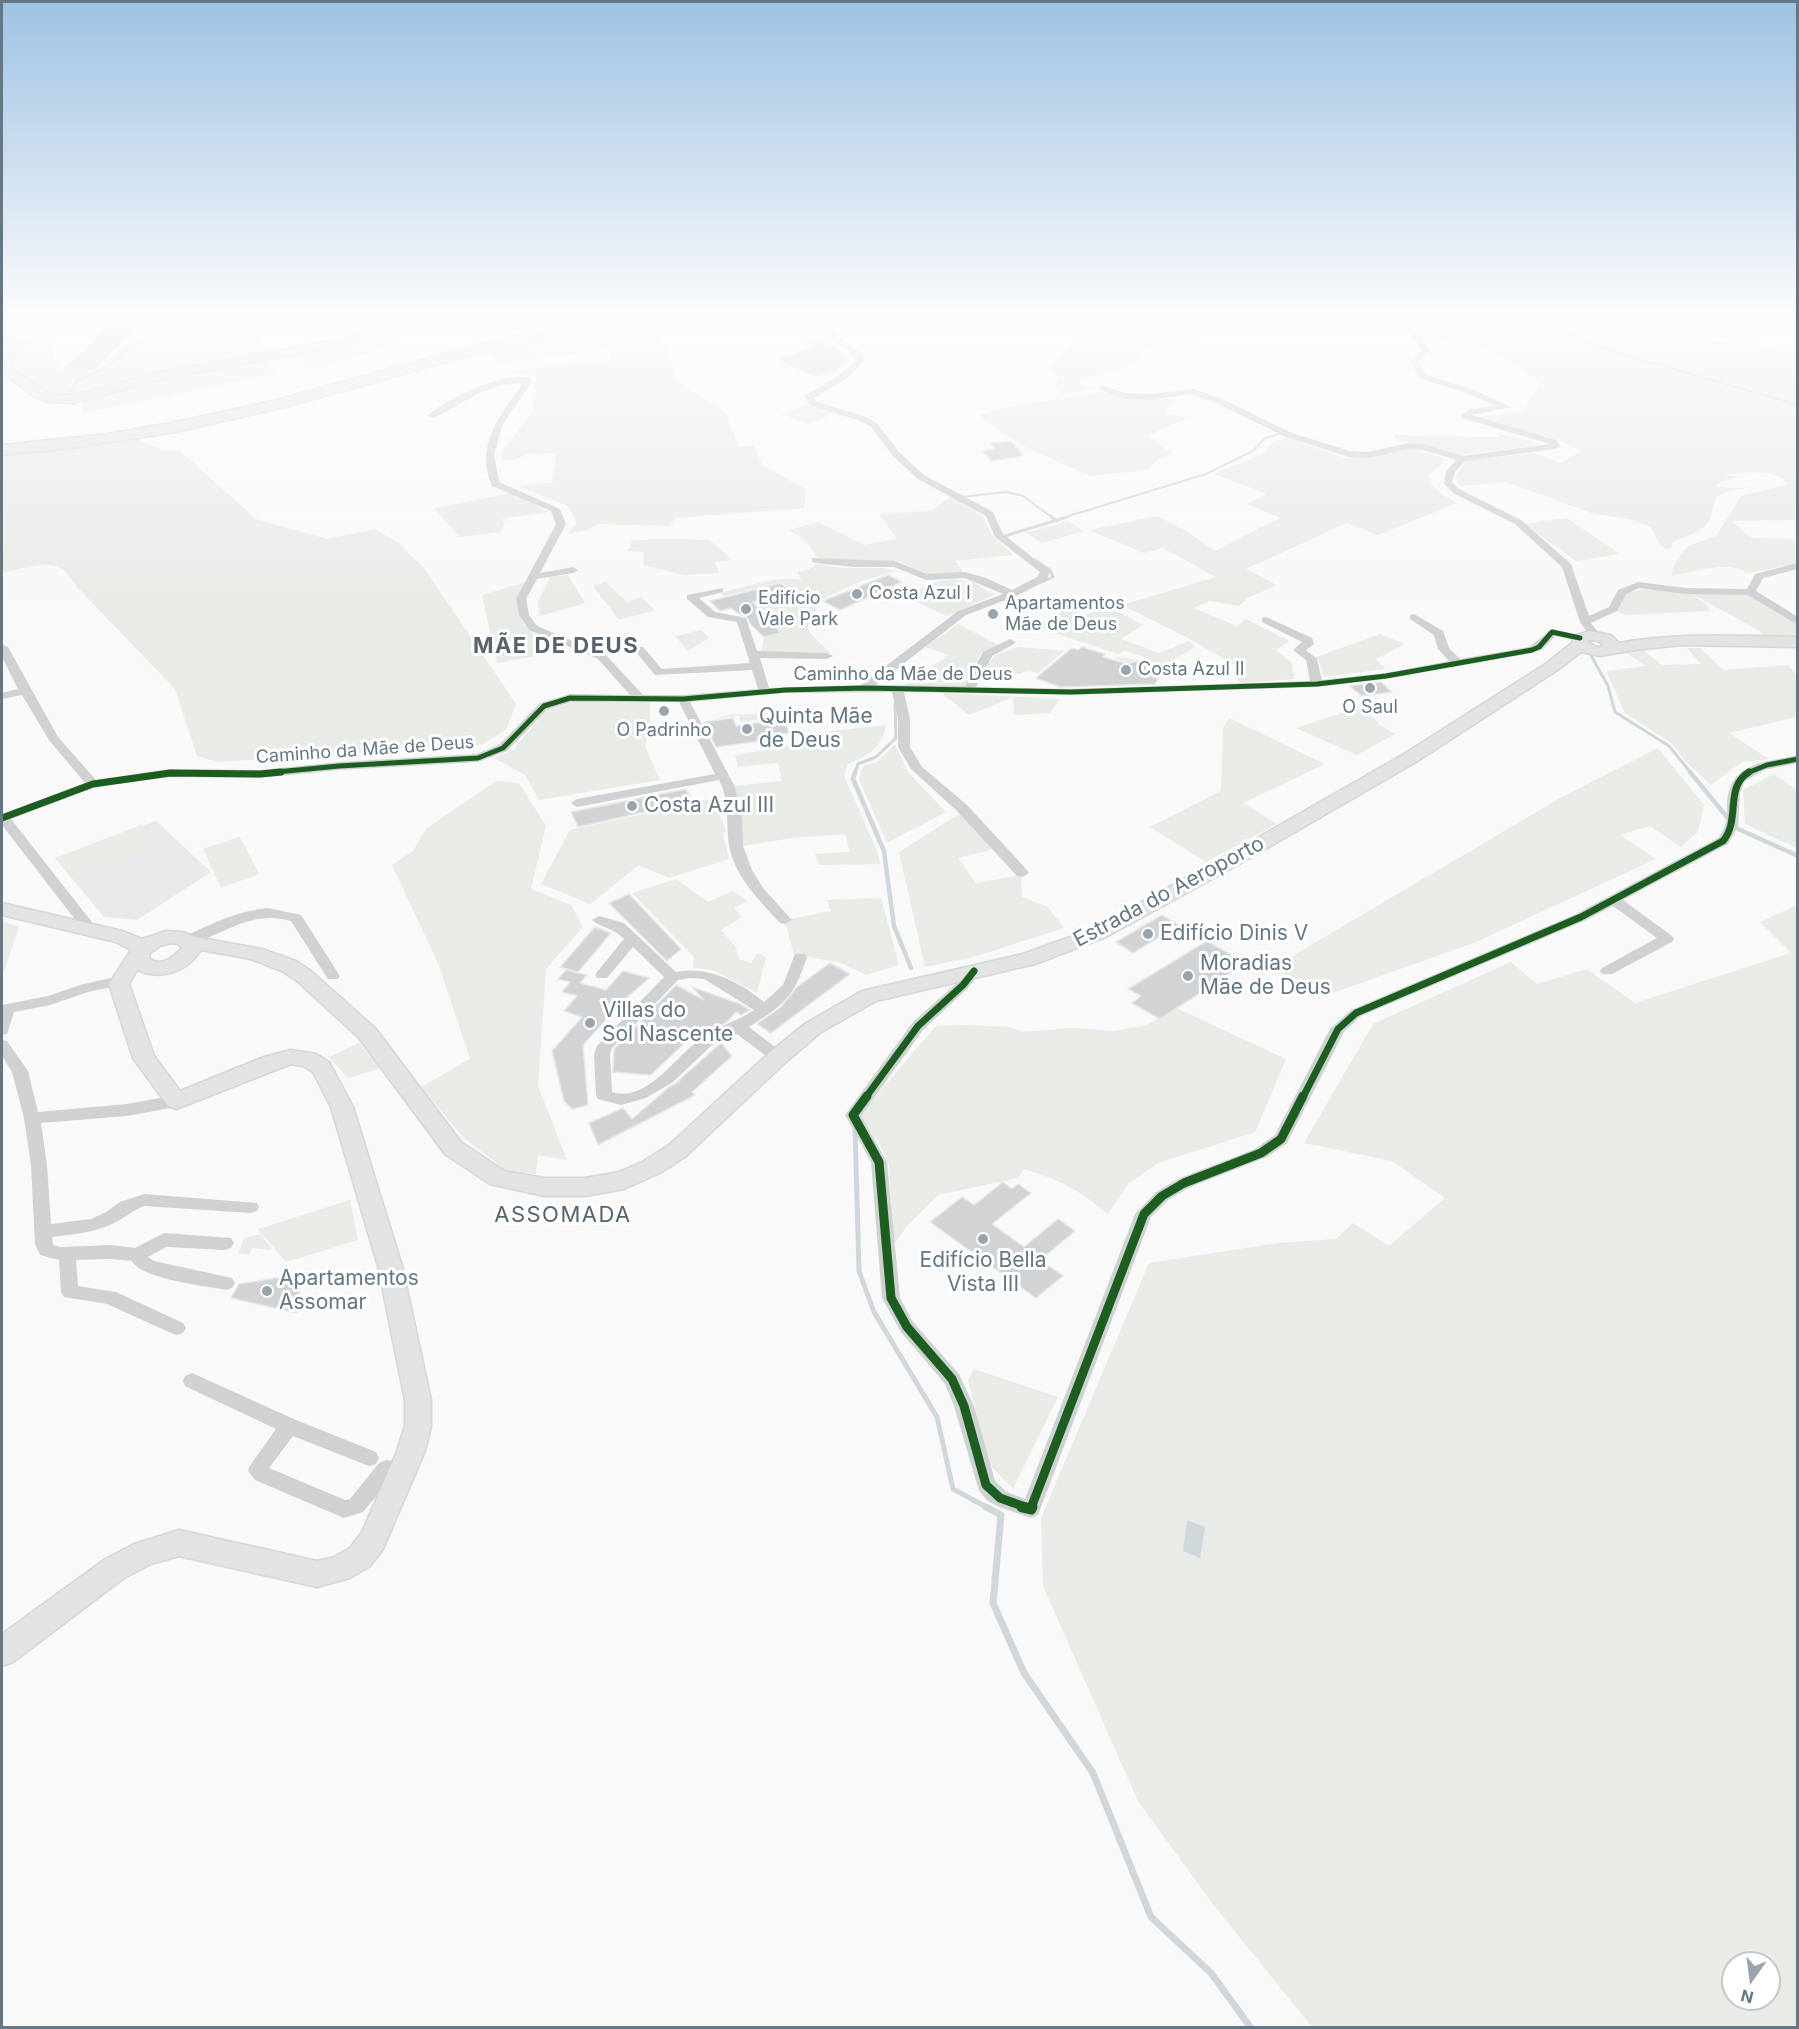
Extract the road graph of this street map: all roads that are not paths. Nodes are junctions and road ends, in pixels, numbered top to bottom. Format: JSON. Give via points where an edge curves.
{"nodes":[{"id":1,"x":238,"y":412,"type":"edge"},
{"id":2,"x":437,"y":412,"type":"edge"},
{"id":3,"x":507,"y":412,"type":"edge"},
{"id":4,"x":840,"y":412,"type":"edge"},
{"id":5,"x":1241,"y":412,"type":"edge"},
{"id":6,"x":1473,"y":412,"type":"edge"},
{"id":7,"x":431,"y":416,"type":"dead end"},
{"id":8,"x":144,"y":430,"type":"junction"},
{"id":9,"x":2,"y":443,"type":"edge"},
{"id":10,"x":2,"y":450,"type":"edge"},
{"id":11,"x":1462,"y":459,"type":"junction"},
{"id":12,"x":816,"y":560,"type":"dead end"},
{"id":13,"x":1797,"y":566,"type":"edge"},
{"id":14,"x":573,"y":570,"type":"dead end"},
{"id":15,"x":533,"y":577,"type":"junction"},
{"id":16,"x":719,"y":590,"type":"dead end"},
{"id":17,"x":1749,"y":592,"type":"junction"},
{"id":18,"x":1012,"y":594,"type":"junction"},
{"id":19,"x":1414,"y":617,"type":"dead end"},
{"id":20,"x":1266,"y":620,"type":"dead end"},
{"id":21,"x":1797,"y":622,"type":"edge"},
{"id":22,"x":1593,"y":640,"type":"junction"},
{"id":23,"x":1010,"y":642,"type":"dead end"},
{"id":24,"x":1797,"y":642,"type":"edge"},
{"id":25,"x":2,"y":647,"type":"edge"},
{"id":26,"x":639,"y":649,"type":"dead end"},
{"id":27,"x":827,"y":656,"type":"dead end"},
{"id":28,"x":755,"y":660,"type":"junction"},
{"id":29,"x":1458,"y":664,"type":"junction"},
{"id":30,"x":1317,"y":684,"type":"junction"},
{"id":31,"x":864,"y":688,"type":"junction"},
{"id":32,"x":897,"y":689,"type":"junction"},
{"id":33,"x":969,"y":689,"type":"junction"},
{"id":34,"x":25,"y":691,"type":"junction"},
{"id":35,"x":765,"y":692,"type":"junction"},
{"id":36,"x":2,"y":696,"type":"edge"},
{"id":37,"x":640,"y":699,"type":"junction"},
{"id":38,"x":683,"y":699,"type":"junction"},
{"id":39,"x":1797,"y":759,"type":"edge"},
{"id":40,"x":723,"y":776,"type":"junction"},
{"id":41,"x":93,"y":784,"type":"junction"},
{"id":42,"x":577,"y":803,"type":"dead end"},
{"id":43,"x":2,"y":818,"type":"edge"},
{"id":44,"x":1022,"y":873,"type":"dead end"},
{"id":45,"x":1614,"y":900,"type":"junction"},
{"id":46,"x":2,"y":909,"type":"edge"},
{"id":47,"x":599,"y":920,"type":"dead end"},
{"id":48,"x":785,"y":920,"type":"dead end"},
{"id":49,"x":78,"y":924,"type":"junction"},
{"id":50,"x":164,"y":938,"type":"junction"},
{"id":51,"x":633,"y":938,"type":"junction"},
{"id":52,"x":189,"y":946,"type":"junction"},
{"id":53,"x":800,"y":957,"type":"dead end"},
{"id":54,"x":136,"y":964,"type":"junction"},
{"id":55,"x":974,"y":971,"type":"junction"},
{"id":56,"x":1607,"y":971,"type":"dead end"},
{"id":57,"x":602,"y":975,"type":"dead end"},
{"id":58,"x":673,"y":977,"type":"junction"},
{"id":59,"x":325,"y":981,"type":"junction"},
{"id":60,"x":4,"y":1006,"type":"edge"},
{"id":61,"x":762,"y":1009,"type":"junction"},
{"id":62,"x":738,"y":1027,"type":"junction"},
{"id":63,"x":2,"y":1030,"type":"edge"},
{"id":64,"x":2,"y":1045,"type":"edge"},
{"id":65,"x":778,"y":1057,"type":"junction"},
{"id":66,"x":176,"y":1101,"type":"junction"},
{"id":67,"x":32,"y":1118,"type":"junction"},
{"id":68,"x":251,"y":1207,"type":"dead end"},
{"id":69,"x":43,"y":1232,"type":"junction"},
{"id":70,"x":225,"y":1243,"type":"dead end"},
{"id":71,"x":59,"y":1254,"type":"junction"},
{"id":72,"x":138,"y":1255,"type":"junction"},
{"id":73,"x":226,"y":1283,"type":"dead end"},
{"id":74,"x":177,"y":1328,"type":"dead end"},
{"id":75,"x":192,"y":1380,"type":"dead end"},
{"id":76,"x":289,"y":1426,"type":"junction"},
{"id":77,"x":369,"y":1458,"type":"dead end"},
{"id":78,"x":403,"y":1470,"type":"junction"},
{"id":79,"x":2,"y":1652,"type":"edge"}],
"edges":[{"from":1,"to":8,"type":"highway","bridge":true},
{"from":2,"to":7,"type":"street"},
{"from":3,"to":15,"type":"street","via":[[489,455],[495,484],[555,509],[561,524]]},
{"from":4,"to":18,"type":"street","bridge":true,"via":[[874,425],[896,454],[921,477],[990,514],[999,535],[1044,572],[1042,579]]},
{"from":5,"to":11,"type":"street","via":[[1289,435],[1348,454],[1368,455],[1409,446]]},
{"from":6,"to":11,"type":"street","via":[[1465,416],[1554,442],[1555,447]]},
{"from":8,"to":9,"type":"highway"},
{"from":8,"to":10,"type":"highway"},
{"from":11,"to":22,"type":"street","via":[[1450,471],[1450,488],[1518,522],[1567,566]]},
{"from":12,"to":18,"type":"street","via":[[895,564],[926,577],[965,575]]},
{"from":13,"to":17,"type":"street","via":[[1759,576]]},
{"from":14,"to":15,"type":"street"},
{"from":15,"to":37,"type":"street","via":[[521,599],[524,615],[533,628],[602,657]]},
{"from":16,"to":28,"type":"street","via":[[691,597],[712,615],[742,620]]},
{"from":17,"to":21,"type":"street"},
{"from":17,"to":22,"type":"street","via":[[1633,586],[1621,593]]},
{"from":18,"to":31,"type":"street","via":[[962,613]]},
{"from":19,"to":29,"type":"street","via":[[1439,633],[1444,649]]},
{"from":20,"to":30,"type":"street","via":[[1308,640],[1299,650],[1311,659]]},
{"from":22,"to":24,"type":"main road","name":"Estrada do Aeroporto"},
{"from":22,"to":29,"type":"street","name":"Caminho da Mãe de Deus","via":[[1552,632],[1532,650]]},
{"from":22,"to":55,"type":"main road","name":"Estrada do Aeroporto","via":[[1410,758],[1099,933],[1028,959]]},
{"from":23,"to":33,"type":"street","via":[[987,654]]},
{"from":25,"to":34,"type":"street"},
{"from":26,"to":28,"type":"street","via":[[659,673]]},
{"from":27,"to":28,"type":"street"},
{"from":28,"to":35,"type":"street"},
{"from":29,"to":30,"type":"street","name":"Caminho da Mãe de Deus"},
{"from":30,"to":33,"type":"street","name":"Caminho da Mãe de Deus","via":[[1071,692]]},
{"from":31,"to":32,"type":"street","name":"Caminho da Mãe de Deus"},
{"from":31,"to":35,"type":"street","name":"Caminho da Mãe de Deus"},
{"from":32,"to":33,"type":"street","name":"Caminho da Mãe de Deus"},
{"from":32,"to":44,"type":"street","via":[[904,719],[904,747],[917,769],[962,808]]},
{"from":34,"to":36,"type":"street"},
{"from":34,"to":41,"type":"street","via":[[74,767]]},
{"from":35,"to":38,"type":"street","name":"Caminho da Mãe de Deus"},
{"from":37,"to":38,"type":"street","name":"Caminho da Mãe de Deus"},
{"from":37,"to":41,"type":"street","name":"Caminho da Mãe de Deus","via":[[570,698],[544,706],[503,748],[478,758],[261,774],[170,773]]},
{"from":38,"to":40,"type":"street"},
{"from":39,"to":45,"type":"street","via":[[1755,770],[1739,779],[1731,831],[1723,841]]},
{"from":40,"to":42,"type":"street"},
{"from":40,"to":48,"type":"street","via":[[729,787],[736,818],[736,846],[745,870],[757,890]]},
{"from":41,"to":43,"type":"street","name":"Caminho da Mãe de Deus"},
{"from":43,"to":49,"type":"street"},
{"from":45,"to":55,"type":"street","via":[[1356,1013],[1338,1029],[1281,1138],[1261,1153],[1184,1183],[1143,1214],[1031,1509],[993,1495],[986,1485],[964,1406],[952,1379],[907,1327],[891,1298],[879,1162],[853,1115],[918,1026]]},
{"from":45,"to":56,"type":"street","via":[[1667,939]]},
{"from":46,"to":49,"type":"main road"},
{"from":47,"to":51,"type":"street","via":[[613,922]]},
{"from":49,"to":50,"type":"main road"},
{"from":49,"to":54,"type":"main road","via":[[122,937]]},
{"from":50,"to":52,"type":"main road","name":"Estrada do Aeroporto","via":[[177,937]]},
{"from":50,"to":54,"type":"main road"},
{"from":51,"to":57,"type":"street"},
{"from":51,"to":58,"type":"street"},
{"from":52,"to":54,"type":"main road","via":[[167,968]]},
{"from":52,"to":59,"type":"main road","name":"Estrada do Aeroporto","via":[[255,953]]},
{"from":52,"to":59,"type":"street","via":[[249,915],[287,914],[296,918]]},
{"from":53,"to":61,"type":"street","via":[[788,989]]},
{"from":54,"to":60,"type":"street","via":[[50,1000]]},
{"from":54,"to":66,"type":"main road","via":[[119,984],[125,1008],[144,1058]]},
{"from":55,"to":65,"type":"main road","name":"Estrada do Aeroporto","via":[[870,996],[813,1028]]},
{"from":58,"to":61,"type":"street","via":[[707,975]]},
{"from":58,"to":62,"type":"street","via":[[605,1046],[604,1095],[609,1099],[618,1100],[654,1087],[706,1042]]},
{"from":59,"to":65,"type":"main road","name":"Estrada do Aeroporto","via":[[453,1148],[498,1178],[544,1188],[585,1187],[624,1180],[652,1167],[677,1151]]},
{"from":60,"to":63,"type":"street"},
{"from":61,"to":62,"type":"street"},
{"from":62,"to":65,"type":"street"},
{"from":64,"to":67,"type":"street","via":[[20,1071]]},
{"from":66,"to":67,"type":"street","via":[[127,1110]]},
{"from":66,"to":78,"type":"main road","via":[[291,1057],[308,1059],[321,1067],[342,1107],[390,1266],[418,1400],[418,1426]]},
{"from":67,"to":69,"type":"street"},
{"from":68,"to":69,"type":"street","via":[[144,1200],[93,1225]]},
{"from":69,"to":71,"type":"street","via":[[46,1250]]},
{"from":70,"to":72,"type":"street","via":[[164,1240]]},
{"from":71,"to":72,"type":"street"},
{"from":71,"to":74,"type":"street","via":[[70,1292],[110,1297]]},
{"from":72,"to":73,"type":"street","via":[[150,1268]]},
{"from":75,"to":76,"type":"street"},
{"from":76,"to":77,"type":"street"},
{"from":76,"to":78,"type":"street","via":[[258,1471],[344,1509],[356,1506],[386,1469]]},
{"from":78,"to":79,"type":"main road","via":[[373,1539],[360,1557],[340,1569],[317,1574],[179,1543],[144,1552],[114,1569]]}]}
